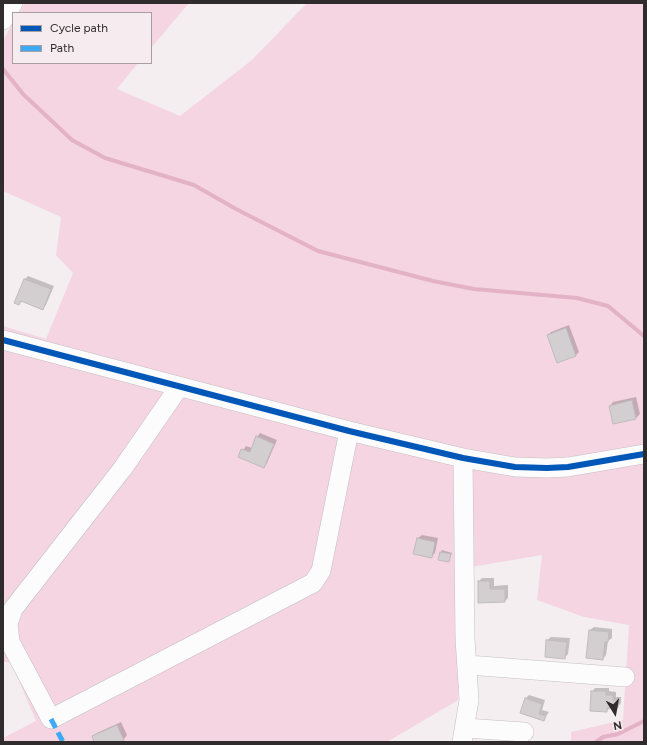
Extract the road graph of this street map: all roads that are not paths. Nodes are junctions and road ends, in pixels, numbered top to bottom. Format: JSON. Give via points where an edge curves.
{"nodes":[{"id":1,"x":13,"y":3,"type":"edge"},
{"id":2,"x":3,"y":20,"type":"edge"},
{"id":3,"x":3,"y":340,"type":"edge"},
{"id":4,"x":179,"y":386,"type":"junction"},
{"id":5,"x":349,"y":431,"type":"junction"},
{"id":6,"x":644,"y":454,"type":"edge"},
{"id":7,"x":463,"y":458,"type":"junction"},
{"id":8,"x":468,"y":665,"type":"junction"},
{"id":9,"x":624,"y":677,"type":"dead end"},
{"id":10,"x":524,"y":732,"type":"dead end"},
{"id":11,"x":464,"y":735,"type":"edge"}],
"edges":[{"from":1,"to":2,"type":"street"},
{"from":3,"to":4,"type":"street"},
{"from":4,"to":5,"type":"street"},
{"from":4,"to":5,"type":"street","via":[[123,468],[13,609],[8,624],[10,642],[52,719],[313,583],[321,571]]},
{"from":5,"to":7,"type":"street"},
{"from":6,"to":7,"type":"street","via":[[568,467],[547,468],[515,467]]},
{"from":7,"to":8,"type":"street","via":[[465,638]]},
{"from":8,"to":9,"type":"street"},
{"from":8,"to":11,"type":"street","via":[[469,700]]},
{"from":10,"to":11,"type":"street"}]}
